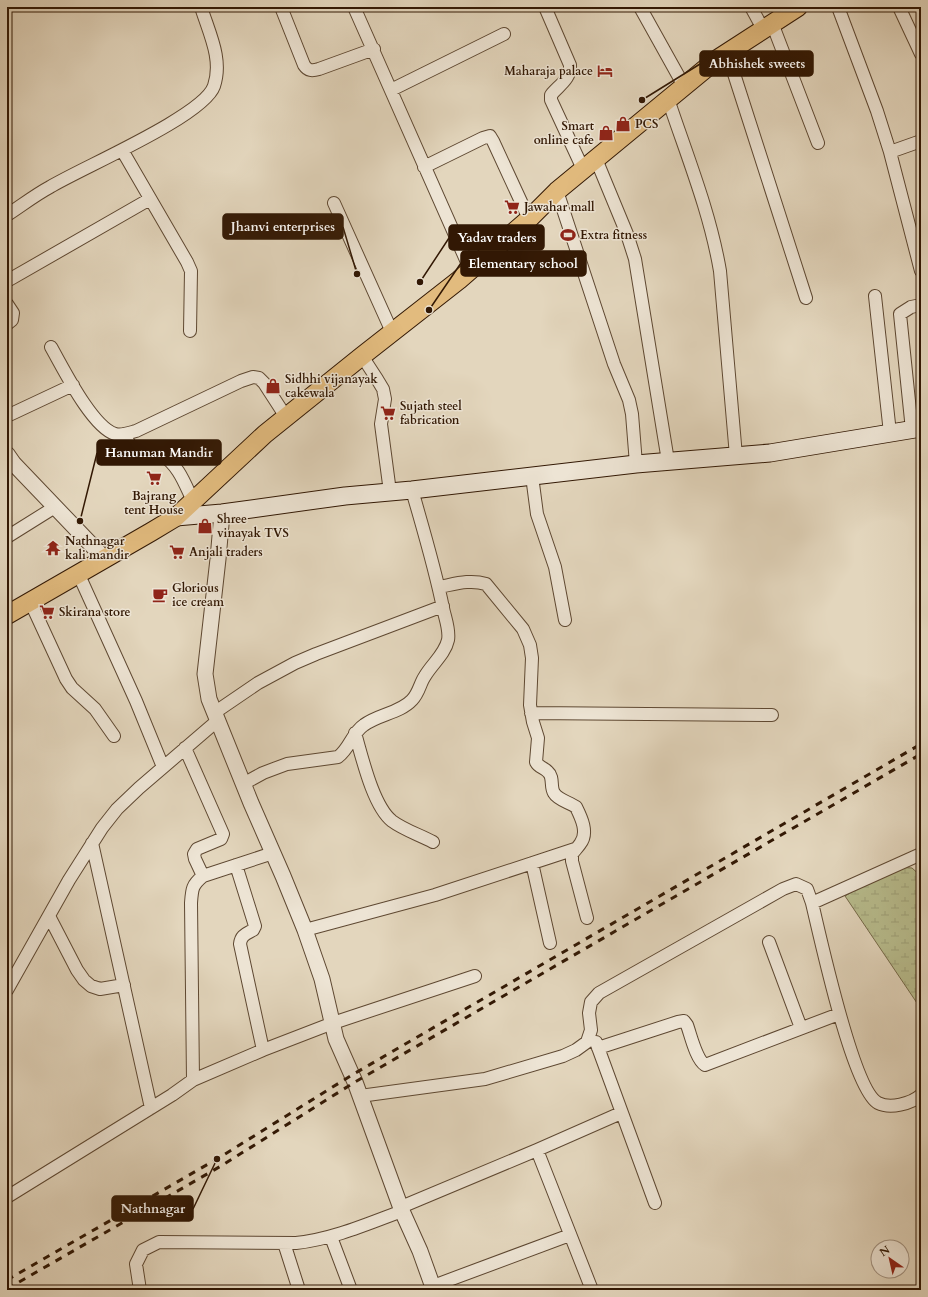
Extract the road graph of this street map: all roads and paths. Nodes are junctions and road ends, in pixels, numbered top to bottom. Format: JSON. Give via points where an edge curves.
{"nodes":[{"id":1,"x":201,"y":7,"type":"edge"},
{"id":2,"x":281,"y":7,"type":"edge"},
{"id":3,"x":354,"y":7,"type":"edge"},
{"id":4,"x":545,"y":7,"type":"edge"},
{"id":5,"x":640,"y":7,"type":"edge"},
{"id":6,"x":751,"y":7,"type":"edge"},
{"id":7,"x":798,"y":7,"type":"edge"},
{"id":8,"x":838,"y":7,"type":"edge"},
{"id":9,"x":899,"y":7,"type":"edge"},
{"id":10,"x":767,"y":26,"type":"junction"},
{"id":11,"x":504,"y":34,"type":"dead end"},
{"id":12,"x":374,"y":49,"type":"junction"},
{"id":13,"x":727,"y":52,"type":"junction"},
{"id":14,"x":921,"y":54,"type":"edge"},
{"id":15,"x":684,"y":86,"type":"junction"},
{"id":16,"x":391,"y":90,"type":"junction"},
{"id":17,"x":668,"y":99,"type":"junction"},
{"id":18,"x":921,"y":141,"type":"edge"},
{"id":19,"x":818,"y":143,"type":"dead end"},
{"id":20,"x":122,"y":150,"type":"junction"},
{"id":21,"x":890,"y":152,"type":"junction"},
{"id":22,"x":590,"y":164,"type":"junction"},
{"id":23,"x":424,"y":167,"type":"junction"},
{"id":24,"x":557,"y":191,"type":"junction"},
{"id":25,"x":150,"y":199,"type":"junction"},
{"id":26,"x":334,"y":203,"type":"dead end"},
{"id":27,"x":7,"y":215,"type":"edge"},
{"id":28,"x":529,"y":219,"type":"junction"},
{"id":29,"x":470,"y":269,"type":"junction"},
{"id":30,"x":921,"y":271,"type":"edge"},
{"id":31,"x":7,"y":282,"type":"edge"},
{"id":32,"x":874,"y":296,"type":"dead end"},
{"id":33,"x":806,"y":298,"type":"dead end"},
{"id":34,"x":7,"y":304,"type":"edge"},
{"id":35,"x":921,"y":305,"type":"edge"},
{"id":36,"x":7,"y":324,"type":"edge"},
{"id":37,"x":190,"y":331,"type":"dead end"},
{"id":38,"x":392,"y":332,"type":"junction"},
{"id":39,"x":51,"y":347,"type":"dead end"},
{"id":40,"x":362,"y":356,"type":"junction"},
{"id":41,"x":73,"y":385,"type":"junction"},
{"id":42,"x":7,"y":416,"type":"edge"},
{"id":43,"x":286,"y":417,"type":"junction"},
{"id":44,"x":917,"y":429,"type":"edge"},
{"id":45,"x":890,"y":433,"type":"junction"},
{"id":46,"x":124,"y":434,"type":"junction"},
{"id":47,"x":7,"y":454,"type":"edge"},
{"id":48,"x":736,"y":456,"type":"junction"},
{"id":49,"x":668,"y":461,"type":"junction"},
{"id":50,"x":636,"y":464,"type":"junction"},
{"id":51,"x":532,"y":476,"type":"junction"},
{"id":52,"x":412,"y":490,"type":"junction"},
{"id":53,"x":390,"y":492,"type":"junction"},
{"id":54,"x":193,"y":501,"type":"junction"},
{"id":55,"x":55,"y":507,"type":"junction"},
{"id":56,"x":222,"y":513,"type":"junction"},
{"id":57,"x":176,"y":516,"type":"junction"},
{"id":58,"x":7,"y":537,"type":"edge"},
{"id":59,"x":104,"y":558,"type":"junction"},
{"id":60,"x":78,"y":573,"type":"junction"},
{"id":61,"x":439,"y":587,"type":"junction"},
{"id":62,"x":30,"y":601,"type":"junction"},
{"id":63,"x":443,"y":606,"type":"junction"},
{"id":64,"x":7,"y":615,"type":"edge"},
{"id":65,"x":565,"y":620,"type":"dead end"},
{"id":66,"x":531,"y":713,"type":"junction"},
{"id":67,"x":772,"y":715,"type":"dead end"},
{"id":68,"x":215,"y":717,"type":"junction"},
{"id":69,"x":355,"y":733,"type":"junction"},
{"id":70,"x":114,"y":736,"type":"dead end"},
{"id":71,"x":185,"y":748,"type":"junction"},
{"id":72,"x":163,"y":767,"type":"junction"},
{"id":73,"x":243,"y":784,"type":"junction"},
{"id":74,"x":92,"y":842,"type":"junction"},
{"id":75,"x":433,"y":842,"type":"dead end"},
{"id":76,"x":575,"y":849,"type":"junction"},
{"id":77,"x":273,"y":853,"type":"junction"},
{"id":78,"x":921,"y":854,"type":"edge"},
{"id":79,"x":532,"y":863,"type":"junction"},
{"id":80,"x":236,"y":865,"type":"junction"},
{"id":81,"x":204,"y":876,"type":"junction"},
{"id":82,"x":812,"y":903,"type":"junction"},
{"id":83,"x":49,"y":916,"type":"junction"},
{"id":84,"x":587,"y":918,"type":"dead end"},
{"id":85,"x":305,"y":930,"type":"junction"},
{"id":86,"x":769,"y":942,"type":"dead end"},
{"id":87,"x":550,"y":943,"type":"dead end"},
{"id":88,"x":475,"y":976,"type":"dead end"},
{"id":89,"x":124,"y":985,"type":"junction"},
{"id":90,"x":7,"y":990,"type":"edge"},
{"id":91,"x":839,"y":1014,"type":"junction"},
{"id":92,"x":333,"y":1023,"type":"junction"},
{"id":93,"x":801,"y":1028,"type":"junction"},
{"id":94,"x":591,"y":1030,"type":"junction"},
{"id":95,"x":598,"y":1048,"type":"junction"},
{"id":96,"x":262,"y":1050,"type":"junction"},
{"id":97,"x":193,"y":1080,"type":"junction"},
{"id":98,"x":921,"y":1095,"type":"edge"},
{"id":99,"x":360,"y":1096,"type":"junction"},
{"id":100,"x":151,"y":1108,"type":"junction"},
{"id":101,"x":621,"y":1113,"type":"junction"},
{"id":102,"x":537,"y":1150,"type":"junction"},
{"id":103,"x":7,"y":1197,"type":"edge"},
{"id":104,"x":655,"y":1202,"type":"dead end"},
{"id":105,"x":402,"y":1209,"type":"junction"},
{"id":106,"x":570,"y":1234,"type":"junction"},
{"id":107,"x":331,"y":1237,"type":"junction"},
{"id":108,"x":284,"y":1243,"type":"junction"},
{"id":109,"x":434,"y":1288,"type":"edge"},
{"id":110,"x":140,"y":1290,"type":"edge"},
{"id":111,"x":299,"y":1290,"type":"edge"},
{"id":112,"x":351,"y":1290,"type":"edge"},
{"id":113,"x":592,"y":1290,"type":"edge"}],
"edges":[{"from":1,"to":20,"type":"street","via":[[215,50],[218,69],[213,88],[186,114]]},
{"from":2,"to":12,"type":"street","via":[[307,70],[319,69]]},
{"from":3,"to":12,"type":"street"},
{"from":4,"to":22,"type":"street","via":[[570,65],[570,72],[551,95],[551,100]]},
{"from":5,"to":15,"type":"street"},
{"from":6,"to":10,"type":"street"},
{"from":7,"to":10,"type":"main road"},
{"from":8,"to":21,"type":"street"},
{"from":9,"to":14,"type":"street"},
{"from":10,"to":13,"type":"main road"},
{"from":10,"to":19,"type":"street"},
{"from":11,"to":16,"type":"street"},
{"from":12,"to":16,"type":"street"},
{"from":13,"to":15,"type":"main road"},
{"from":13,"to":33,"type":"street"},
{"from":15,"to":17,"type":"main road"},
{"from":16,"to":23,"type":"street"},
{"from":17,"to":22,"type":"main road"},
{"from":17,"to":48,"type":"street","via":[[715,243],[720,271]]},
{"from":18,"to":21,"type":"street"},
{"from":20,"to":25,"type":"street"},
{"from":20,"to":27,"type":"street","via":[[50,187]]},
{"from":21,"to":30,"type":"street"},
{"from":22,"to":24,"type":"main road"},
{"from":22,"to":49,"type":"street","via":[[627,234],[635,259]]},
{"from":23,"to":28,"type":"street","via":[[490,136]]},
{"from":23,"to":29,"type":"street"},
{"from":24,"to":28,"type":"main road"},
{"from":24,"to":50,"type":"street","via":[[614,364],[629,400]]},
{"from":25,"to":31,"type":"street"},
{"from":25,"to":37,"type":"street","via":[[191,272]]},
{"from":26,"to":38,"type":"street"},
{"from":28,"to":29,"type":"main road"},
{"from":29,"to":38,"type":"main road"},
{"from":32,"to":45,"type":"street"},
{"from":34,"to":36,"type":"street","via":[[13,313],[12,320]]},
{"from":35,"to":44,"type":"street","via":[[911,307],[900,314]]},
{"from":38,"to":40,"type":"main road"},
{"from":39,"to":41,"type":"street"},
{"from":40,"to":43,"type":"main road"},
{"from":40,"to":53,"type":"street","via":[[380,384],[385,399],[381,424]]},
{"from":41,"to":42,"type":"street"},
{"from":41,"to":46,"type":"street","via":[[98,423],[116,434]]},
{"from":43,"to":46,"type":"street","via":[[264,383],[253,377],[136,431]]},
{"from":43,"to":54,"type":"main road"},
{"from":44,"to":45,"type":"main road"},
{"from":45,"to":48,"type":"main road","via":[[770,453]]},
{"from":46,"to":54,"type":"street","via":[[136,456],[140,458],[161,454],[170,460],[177,468]]},
{"from":47,"to":55,"type":"street"},
{"from":48,"to":49,"type":"main road"},
{"from":49,"to":50,"type":"main road"},
{"from":50,"to":51,"type":"main road"},
{"from":51,"to":52,"type":"main road"},
{"from":51,"to":65,"type":"street","via":[[538,518],[555,567]]},
{"from":52,"to":53,"type":"main road"},
{"from":52,"to":61,"type":"street"},
{"from":53,"to":56,"type":"main road"},
{"from":54,"to":57,"type":"main road"},
{"from":55,"to":58,"type":"street"},
{"from":55,"to":59,"type":"street"},
{"from":56,"to":57,"type":"main road"},
{"from":56,"to":68,"type":"street","via":[[205,674]]},
{"from":57,"to":59,"type":"main road"},
{"from":59,"to":60,"type":"main road"},
{"from":60,"to":62,"type":"main road"},
{"from":60,"to":72,"type":"street"},
{"from":61,"to":63,"type":"street"},
{"from":61,"to":66,"type":"street","via":[[470,581],[486,584],[523,629],[532,658]]},
{"from":62,"to":64,"type":"main road"},
{"from":62,"to":70,"type":"street","via":[[66,679],[72,688],[95,708]]},
{"from":63,"to":68,"type":"street","via":[[295,663],[258,683]]},
{"from":63,"to":69,"type":"street","via":[[448,641],[445,650],[424,677],[412,700],[403,707],[377,717]]},
{"from":66,"to":67,"type":"street"},
{"from":66,"to":76,"type":"street","via":[[538,738],[537,765],[549,772],[553,792],[558,798],[576,806],[582,822],[584,837]]},
{"from":68,"to":71,"type":"street"},
{"from":68,"to":73,"type":"street"},
{"from":69,"to":73,"type":"street","via":[[349,746],[338,757],[287,764]]},
{"from":69,"to":75,"type":"street","via":[[374,794],[386,815],[392,821]]},
{"from":71,"to":72,"type":"street"},
{"from":71,"to":81,"type":"street","via":[[223,834],[221,839],[197,849],[194,854]]},
{"from":72,"to":74,"type":"street","via":[[118,809]]},
{"from":73,"to":77,"type":"street"},
{"from":74,"to":83,"type":"street"},
{"from":74,"to":89,"type":"street"},
{"from":76,"to":79,"type":"street"},
{"from":76,"to":84,"type":"street","via":[[572,860]]},
{"from":77,"to":80,"type":"street"},
{"from":77,"to":85,"type":"street"},
{"from":78,"to":82,"type":"street"},
{"from":79,"to":85,"type":"street","via":[[435,895]]},
{"from":79,"to":87,"type":"street"},
{"from":80,"to":81,"type":"street"},
{"from":80,"to":96,"type":"street","via":[[255,926],[254,930],[244,934],[240,944]]},
{"from":81,"to":97,"type":"street","via":[[196,882],[192,890],[191,903]]},
{"from":82,"to":91,"type":"street"},
{"from":82,"to":94,"type":"street","via":[[807,890],[796,884],[783,889],[598,993],[591,1002]]},
{"from":83,"to":89,"type":"street","via":[[84,980],[100,989]]},
{"from":83,"to":90,"type":"street"},
{"from":85,"to":92,"type":"street","via":[[322,979]]},
{"from":86,"to":93,"type":"street"},
{"from":88,"to":92,"type":"street"},
{"from":89,"to":100,"type":"street"},
{"from":91,"to":93,"type":"street"},
{"from":91,"to":98,"type":"street","via":[[864,1083],[877,1103],[887,1106],[907,1103]]},
{"from":92,"to":96,"type":"street"},
{"from":92,"to":99,"type":"street","via":[[339,1046]]},
{"from":93,"to":95,"type":"street","via":[[705,1065],[684,1021]]},
{"from":94,"to":95,"type":"street"},
{"from":94,"to":99,"type":"street","via":[[587,1042],[576,1050],[485,1079]]},
{"from":95,"to":101,"type":"street"},
{"from":96,"to":97,"type":"street"},
{"from":97,"to":100,"type":"street"},
{"from":99,"to":105,"type":"street"},
{"from":100,"to":103,"type":"street"},
{"from":101,"to":102,"type":"street"},
{"from":101,"to":104,"type":"street"},
{"from":102,"to":105,"type":"street"},
{"from":102,"to":106,"type":"street"},
{"from":105,"to":107,"type":"street"},
{"from":105,"to":109,"type":"street"},
{"from":106,"to":109,"type":"street"},
{"from":106,"to":113,"type":"street"},
{"from":107,"to":108,"type":"street"},
{"from":107,"to":112,"type":"street"},
{"from":108,"to":110,"type":"street","via":[[159,1242],[143,1250],[136,1264]]},
{"from":108,"to":111,"type":"street"}]}
